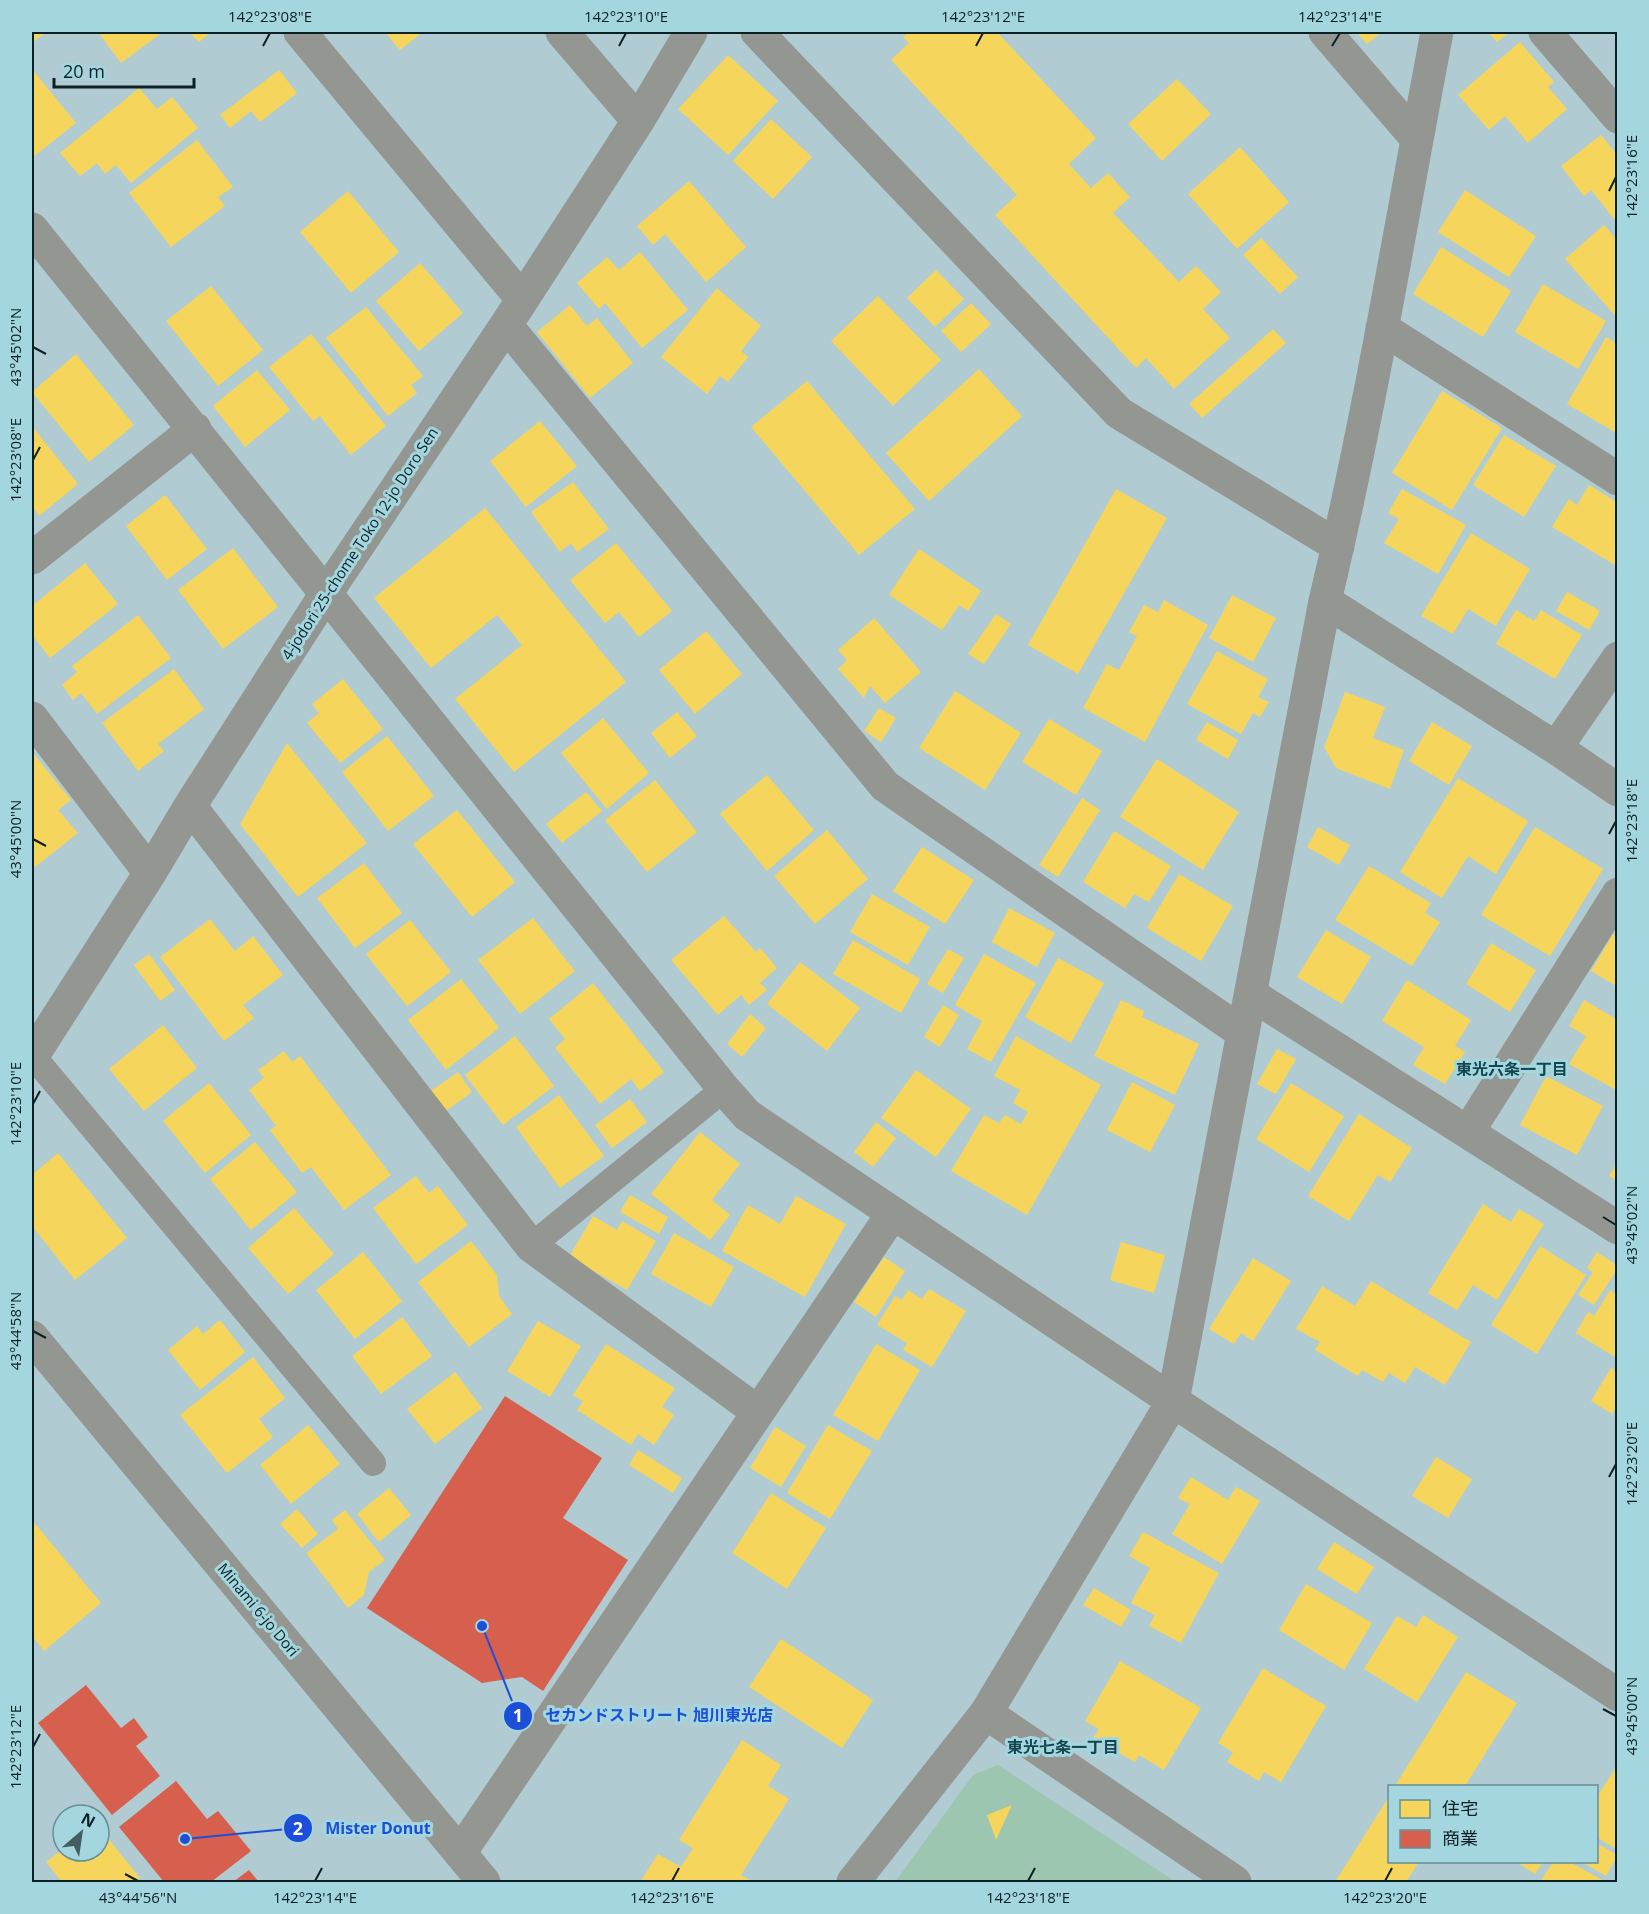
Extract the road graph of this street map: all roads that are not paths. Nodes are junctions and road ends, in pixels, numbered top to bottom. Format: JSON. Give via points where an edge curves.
{"nodes":[{"id":1,"x":300,"y":32,"type":"edge"},
{"id":2,"x":562,"y":32,"type":"edge"},
{"id":3,"x":692,"y":32,"type":"edge"},
{"id":4,"x":757,"y":32,"type":"edge"},
{"id":5,"x":1325,"y":32,"type":"edge"},
{"id":6,"x":1437,"y":32,"type":"edge"},
{"id":7,"x":1545,"y":32,"type":"edge"},
{"id":8,"x":1617,"y":117,"type":"edge"},
{"id":9,"x":638,"y":121,"type":"junction"},
{"id":10,"x":1417,"y":139,"type":"junction"},
{"id":11,"x":32,"y":229,"type":"edge"},
{"id":12,"x":514,"y":312,"type":"junction"},
{"id":13,"x":1382,"y":328,"type":"junction"},
{"id":14,"x":195,"y":429,"type":"junction"},
{"id":15,"x":1617,"y":479,"type":"edge"},
{"id":16,"x":1338,"y":546,"type":"junction"},
{"id":17,"x":32,"y":558,"type":"edge"},
{"id":18,"x":325,"y":595,"type":"junction"},
{"id":19,"x":1325,"y":601,"type":"junction"},
{"id":20,"x":1617,"y":658,"type":"edge"},
{"id":21,"x":32,"y":718,"type":"edge"},
{"id":22,"x":1556,"y":748,"type":"junction"},
{"id":23,"x":1617,"y":790,"type":"edge"},
{"id":24,"x":190,"y":806,"type":"junction"},
{"id":25,"x":150,"y":873,"type":"junction"},
{"id":26,"x":1617,"y":894,"type":"edge"},
{"id":27,"x":1252,"y":995,"type":"junction"},
{"id":28,"x":1243,"y":1033,"type":"junction"},
{"id":29,"x":32,"y":1057,"type":"edge"},
{"id":30,"x":724,"y":1089,"type":"junction"},
{"id":31,"x":1468,"y":1132,"type":"junction"},
{"id":32,"x":893,"y":1213,"type":"junction"},
{"id":33,"x":1617,"y":1228,"type":"edge"},
{"id":34,"x":531,"y":1246,"type":"junction"},
{"id":35,"x":32,"y":1337,"type":"edge"},
{"id":36,"x":1173,"y":1401,"type":"junction"},
{"id":37,"x":758,"y":1412,"type":"junction"},
{"id":38,"x":373,"y":1463,"type":"dead end"},
{"id":39,"x":1617,"y":1695,"type":"edge"},
{"id":40,"x":986,"y":1713,"type":"junction"},
{"id":41,"x":460,"y":1853,"type":"junction"},
{"id":42,"x":484,"y":1882,"type":"edge"},
{"id":43,"x":853,"y":1882,"type":"edge"},
{"id":44,"x":1235,"y":1882,"type":"edge"}],
"edges":[{"from":1,"to":12,"type":"street"},
{"from":2,"to":9,"type":"street"},
{"from":3,"to":9,"type":"street","name":"4-jodori 25-chome Toko 12-jo Doro Sen"},
{"from":4,"to":16,"type":"street","via":[[1119,413]]},
{"from":5,"to":10,"type":"street"},
{"from":6,"to":10,"type":"street"},
{"from":7,"to":8,"type":"street"},
{"from":9,"to":12,"type":"street","name":"4-jodori 25-chome Toko 12-jo Doro Sen"},
{"from":10,"to":13,"type":"street"},
{"from":11,"to":14,"type":"street"},
{"from":12,"to":18,"type":"street","name":"4-jodori 25-chome Toko 12-jo Doro Sen"},
{"from":12,"to":28,"type":"street","via":[[885,786]]},
{"from":13,"to":15,"type":"street"},
{"from":13,"to":16,"type":"street"},
{"from":14,"to":17,"type":"street"},
{"from":14,"to":18,"type":"street"},
{"from":16,"to":19,"type":"street"},
{"from":18,"to":24,"type":"street","name":"4-jodori 25-chome Toko 12-jo Doro Sen"},
{"from":18,"to":30,"type":"street"},
{"from":19,"to":22,"type":"street"},
{"from":19,"to":27,"type":"street"},
{"from":20,"to":22,"type":"street"},
{"from":21,"to":25,"type":"street"},
{"from":22,"to":23,"type":"street"},
{"from":24,"to":25,"type":"street","name":"4-jodori 25-chome Toko 12-jo Doro Sen"},
{"from":24,"to":34,"type":"street"},
{"from":25,"to":29,"type":"street","name":"4-jodori 25-chome Toko 12-jo Doro Sen"},
{"from":26,"to":31,"type":"street"},
{"from":27,"to":28,"type":"street"},
{"from":27,"to":31,"type":"street"},
{"from":28,"to":36,"type":"street"},
{"from":29,"to":38,"type":"lane"},
{"from":30,"to":32,"type":"street","via":[[747,1115]]},
{"from":30,"to":34,"type":"lane"},
{"from":31,"to":33,"type":"street"},
{"from":32,"to":36,"type":"street"},
{"from":32,"to":37,"type":"street"},
{"from":34,"to":37,"type":"street"},
{"from":35,"to":41,"type":"street","name":"Minami 6-jo Dori"},
{"from":36,"to":39,"type":"street"},
{"from":36,"to":40,"type":"street"},
{"from":37,"to":41,"type":"street"},
{"from":40,"to":43,"type":"street"},
{"from":40,"to":44,"type":"street"},
{"from":41,"to":42,"type":"street","name":"Minami 6-jo Dori"}]}
